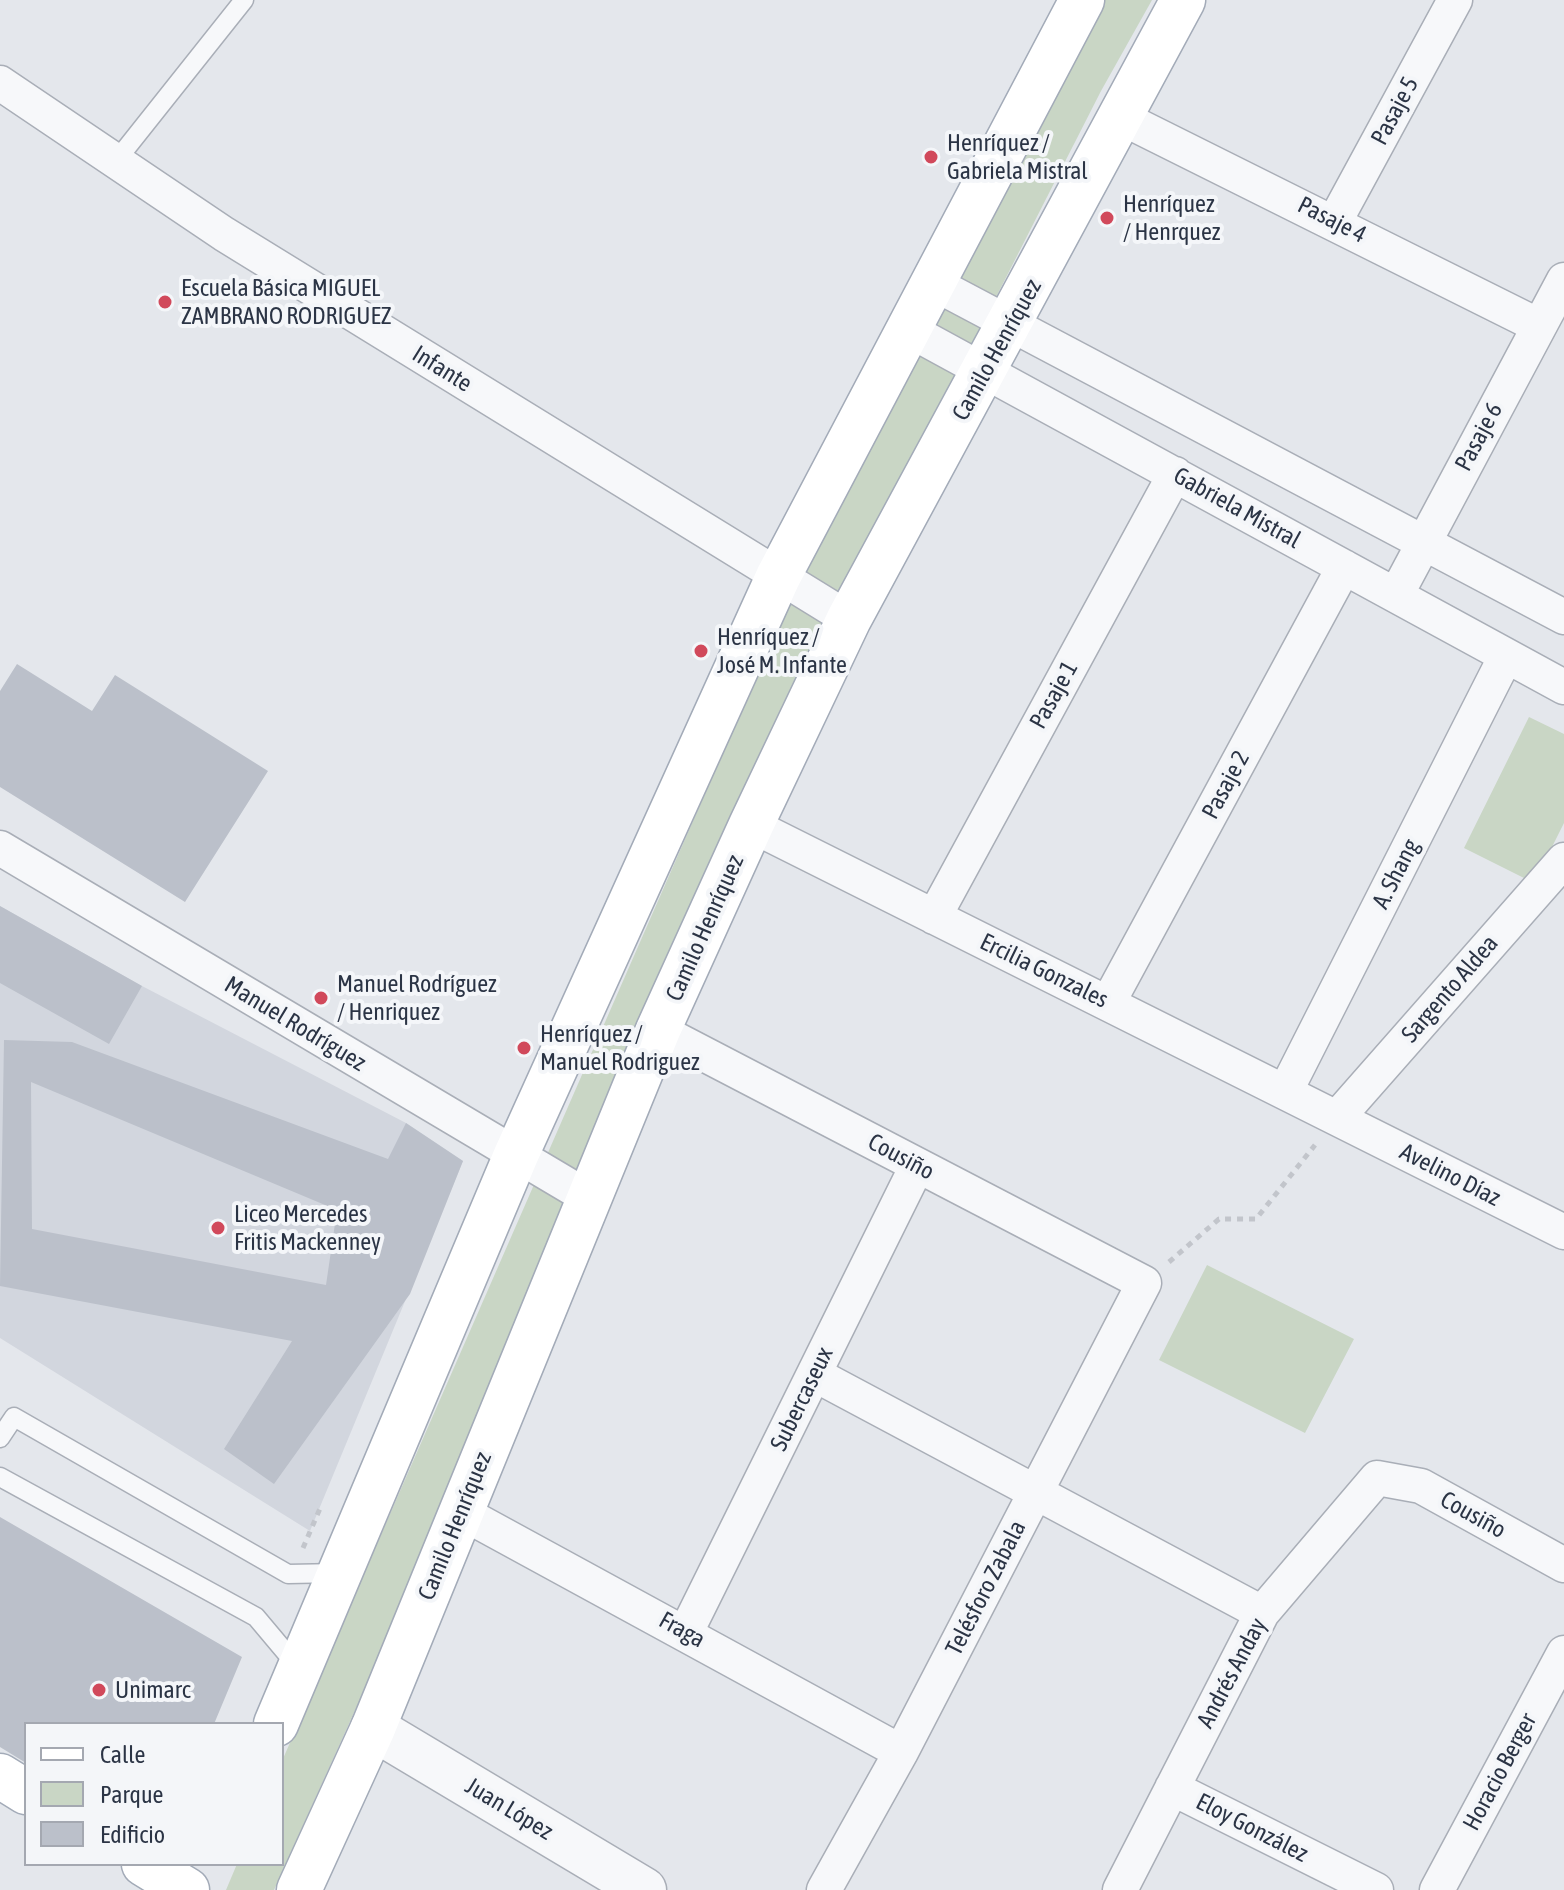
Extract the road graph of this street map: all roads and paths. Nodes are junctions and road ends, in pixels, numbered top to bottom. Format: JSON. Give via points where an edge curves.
{"nodes":[{"id":1,"x":244,"y":0,"type":"edge"},
{"id":2,"x":1082,"y":0,"type":"edge"},
{"id":3,"x":1183,"y":0,"type":"edge"},
{"id":4,"x":1455,"y":0,"type":"edge"},
{"id":5,"x":0,"y":83,"type":"edge"},
{"id":6,"x":1122,"y":118,"type":"junction"},
{"id":7,"x":116,"y":161,"type":"junction"},
{"id":8,"x":1335,"y":221,"type":"junction"},
{"id":9,"x":1564,"y":280,"type":"edge"},
{"id":10,"x":933,"y":283,"type":"junction"},
{"id":11,"x":1010,"y":326,"type":"junction"},
{"id":12,"x":1539,"y":326,"type":"junction"},
{"id":13,"x":909,"y":330,"type":"junction"},
{"id":14,"x":985,"y":371,"type":"junction"},
{"id":15,"x":1175,"y":474,"type":"junction"},
{"id":16,"x":1424,"y":540,"type":"junction"},
{"id":17,"x":1344,"y":567,"type":"junction"},
{"id":18,"x":778,"y":577,"type":"junction"},
{"id":19,"x":1396,"y":595,"type":"junction"},
{"id":20,"x":1564,"y":617,"type":"edge"},
{"id":21,"x":849,"y":619,"type":"junction"},
{"id":22,"x":1506,"y":656,"type":"junction"},
{"id":23,"x":1564,"y":687,"type":"edge"},
{"id":24,"x":751,"y":825,"type":"junction"},
{"id":25,"x":0,"y":848,"type":"edge"},
{"id":26,"x":1564,"y":860,"type":"edge"},
{"id":27,"x":934,"y":917,"type":"junction"},
{"id":28,"x":1108,"y":1003,"type":"junction"},
{"id":29,"x":658,"y":1030,"type":"junction"},
{"id":30,"x":1285,"y":1092,"type":"junction"},
{"id":31,"x":1337,"y":1118,"type":"junction"},
{"id":32,"x":516,"y":1155,"type":"junction"},
{"id":33,"x":917,"y":1166,"type":"junction"},
{"id":34,"x":591,"y":1199,"type":"junction"},
{"id":35,"x":1564,"y":1232,"type":"edge"},
{"id":36,"x":1144,"y":1283,"type":"junction"},
{"id":37,"x":814,"y":1374,"type":"junction"},
{"id":38,"x":0,"y":1438,"type":"edge"},
{"id":39,"x":0,"y":1477,"type":"edge"},
{"id":40,"x":1377,"y":1478,"type":"joint"},
{"id":41,"x":1035,"y":1492,"type":"junction"},
{"id":42,"x":461,"y":1512,"type":"junction"},
{"id":43,"x":1564,"y":1565,"type":"edge"},
{"id":44,"x":339,"y":1573,"type":"junction"},
{"id":45,"x":1262,"y":1613,"type":"junction"},
{"id":46,"x":686,"y":1632,"type":"junction"},
{"id":47,"x":1564,"y":1655,"type":"edge"},
{"id":48,"x":301,"y":1670,"type":"junction"},
{"id":49,"x":277,"y":1722,"type":"edge"},
{"id":50,"x":373,"y":1728,"type":"junction"},
{"id":51,"x":901,"y":1752,"type":"junction"},
{"id":52,"x":0,"y":1776,"type":"edge"},
{"id":53,"x":1172,"y":1788,"type":"junction"},
{"id":54,"x":24,"y":1791,"type":"edge"},
{"id":55,"x":147,"y":1866,"type":"edge"},
{"id":56,"x":212,"y":1866,"type":"edge"},
{"id":57,"x":187,"y":1890,"type":"edge"},
{"id":58,"x":201,"y":1890,"type":"edge"},
{"id":59,"x":299,"y":1890,"type":"edge"},
{"id":60,"x":644,"y":1890,"type":"edge"},
{"id":61,"x":824,"y":1890,"type":"edge"},
{"id":62,"x":1120,"y":1890,"type":"edge"},
{"id":63,"x":1376,"y":1890,"type":"edge"},
{"id":64,"x":1437,"y":1890,"type":"edge"}],
"edges":[{"from":1,"to":7,"type":"lane"},
{"from":2,"to":10,"type":"main road"},
{"from":3,"to":6,"type":"main road","name":"Camilo Henríquez"},
{"from":4,"to":8,"type":"street","name":"Pasaje 5"},
{"from":5,"to":7,"type":"street","name":"Infante"},
{"from":6,"to":8,"type":"street","name":"Pasaje 4"},
{"from":6,"to":11,"type":"main road","name":"Camilo Henríquez"},
{"from":7,"to":18,"type":"street","name":"Infante","via":[[224,234]]},
{"from":8,"to":12,"type":"street","name":"Pasaje 4"},
{"from":9,"to":12,"type":"street","name":"Pasaje 6"},
{"from":10,"to":11,"type":"street"},
{"from":10,"to":13,"type":"main road"},
{"from":11,"to":14,"type":"main road","name":"Camilo Henríquez"},
{"from":11,"to":16,"type":"street"},
{"from":12,"to":16,"type":"street","name":"Pasaje 6"},
{"from":13,"to":14,"type":"street","name":"Gabriela Mistral"},
{"from":13,"to":18,"type":"main road"},
{"from":14,"to":15,"type":"street","name":"Gabriela Mistral"},
{"from":14,"to":21,"type":"main road","name":"Camilo Henríquez"},
{"from":15,"to":17,"type":"street","name":"Gabriela Mistral"},
{"from":15,"to":27,"type":"street","name":"Pasaje 1"},
{"from":16,"to":19,"type":"street","name":"Pasaje 6"},
{"from":16,"to":20,"type":"street"},
{"from":17,"to":19,"type":"street","name":"Gabriela Mistral"},
{"from":17,"to":28,"type":"street","name":"Pasaje 2"},
{"from":18,"to":21,"type":"street","name":"Infante"},
{"from":18,"to":32,"type":"main road"},
{"from":19,"to":22,"type":"street","name":"Gabriela Mistral"},
{"from":21,"to":24,"type":"main road","name":"Camilo Henríquez"},
{"from":22,"to":23,"type":"street","name":"Gabriela Mistral"},
{"from":22,"to":30,"type":"street","name":"A. Shang"},
{"from":24,"to":27,"type":"street","name":"Ercilia Gonzales"},
{"from":24,"to":29,"type":"main road","name":"Camilo Henríquez"},
{"from":25,"to":32,"type":"street","name":"Manuel Rodríguez"},
{"from":26,"to":31,"type":"street","name":"Sargento Aldea"},
{"from":27,"to":28,"type":"street","name":"Ercilia Gonzales"},
{"from":28,"to":30,"type":"street","name":"Ercilia Gonzales"},
{"from":29,"to":33,"type":"street","name":"Cousiño"},
{"from":29,"to":34,"type":"main road","name":"Camilo Henríquez"},
{"from":30,"to":31,"type":"street","name":"Ercilia Gonzales"},
{"from":31,"to":35,"type":"street","name":"Avelino Díaz"},
{"from":31,"to":36,"type":"path","via":[[1256,1219],[1219,1219]]},
{"from":32,"to":34,"type":"street","name":"Manuel Rodríguez"},
{"from":32,"to":44,"type":"main road"},
{"from":33,"to":36,"type":"street","name":"Cousiño"},
{"from":33,"to":37,"type":"street","name":"Subercaseux"},
{"from":34,"to":42,"type":"main road","name":"Camilo Henríquez"},
{"from":36,"to":41,"type":"street","name":"Telésforo Zabala"},
{"from":37,"to":41,"type":"street"},
{"from":37,"to":46,"type":"street","name":"Subercaseux"},
{"from":38,"to":44,"type":"lane","via":[[14,1417],[288,1574]]},
{"from":39,"to":48,"type":"lane","via":[[256,1617]]},
{"from":40,"to":43,"type":"street","name":"Cousiño","via":[[1421,1486]]},
{"from":40,"to":45,"type":"street","name":"Andrés Anday"},
{"from":41,"to":45,"type":"street"},
{"from":41,"to":51,"type":"street","name":"Telésforo Zabala"},
{"from":42,"to":46,"type":"street","name":"Fraga"},
{"from":42,"to":50,"type":"main road","name":"Camilo Henríquez"},
{"from":44,"to":48,"type":"main road"},
{"from":45,"to":53,"type":"street","name":"Andrés Anday"},
{"from":46,"to":51,"type":"street","name":"Fraga"},
{"from":47,"to":64,"type":"street","name":"Horacio Berger"},
{"from":48,"to":49,"type":"main road"},
{"from":50,"to":59,"type":"main road","name":"Camilo Henríquez"},
{"from":50,"to":60,"type":"street","name":"Juan López"},
{"from":51,"to":61,"type":"street","name":"Telésforo Zabala"},
{"from":52,"to":54,"type":"main road"},
{"from":53,"to":62,"type":"street","name":"Andrés Anday"},
{"from":53,"to":63,"type":"street","name":"Eloy González"},
{"from":55,"to":57,"type":"main road"},
{"from":56,"to":58,"type":"main road"}]}
